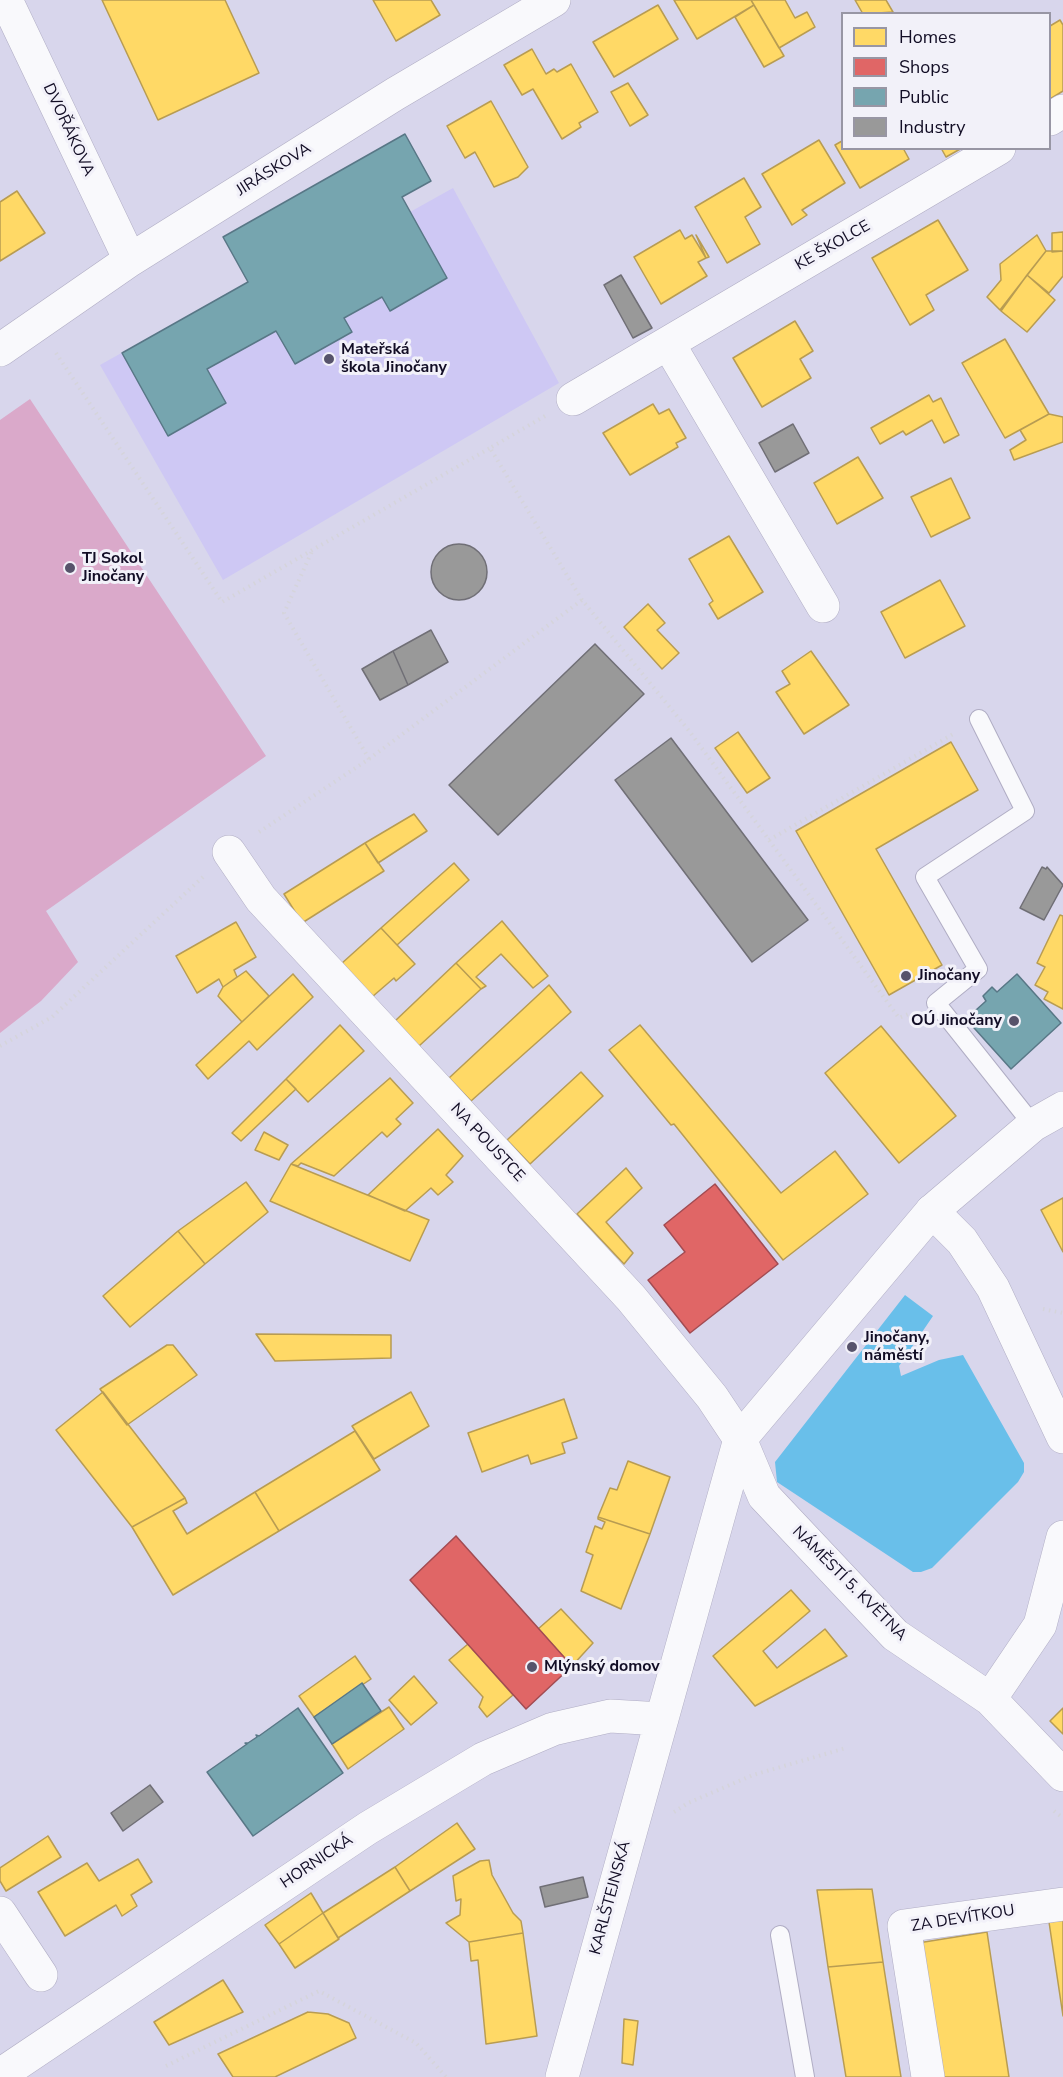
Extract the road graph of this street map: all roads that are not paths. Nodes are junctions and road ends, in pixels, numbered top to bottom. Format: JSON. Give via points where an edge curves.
{"nodes":[{"id":1,"x":6,"y":0,"type":"edge"},
{"id":2,"x":554,"y":0,"type":"edge"},
{"id":3,"x":996,"y":150,"type":"edge"},
{"id":4,"x":130,"y":260,"type":"junction"},
{"id":5,"x":668,"y":343,"type":"junction"},
{"id":6,"x":0,"y":350,"type":"edge"},
{"id":7,"x":573,"y":399,"type":"road end"},
{"id":8,"x":823,"y":606,"type":"dead end"},
{"id":9,"x":979,"y":719,"type":"road end"},
{"id":10,"x":229,"y":852,"type":"dead end"},
{"id":11,"x":1053,"y":1110,"type":"edge"},
{"id":12,"x":932,"y":1211,"type":"junction"},
{"id":13,"x":1063,"y":1437,"type":"edge"},
{"id":14,"x":740,"y":1439,"type":"junction"},
{"id":15,"x":1063,"y":1537,"type":"edge"},
{"id":16,"x":990,"y":1699,"type":"junction"},
{"id":17,"x":662,"y":1719,"type":"junction"},
{"id":18,"x":1063,"y":1775,"type":"edge"},
{"id":19,"x":1063,"y":1904,"type":"edge"},
{"id":20,"x":0,"y":1913,"type":"edge"},
{"id":21,"x":780,"y":1935,"type":"dead end"},
{"id":22,"x":41,"y":1975,"type":"dead end"},
{"id":23,"x":0,"y":2075,"type":"edge"},
{"id":24,"x":562,"y":2077,"type":"edge"},
{"id":25,"x":805,"y":2077,"type":"edge"},
{"id":26,"x":928,"y":2077,"type":"edge"}],
"edges":[{"from":1,"to":4,"type":"street","name":"DVOŘÁKOVA"},
{"from":2,"to":4,"type":"street","name":"JIRÁSKOVA","via":[[386,99]]},
{"from":3,"to":5,"type":"street","name":"KE ŠKOLCE"},
{"from":4,"to":6,"type":"street","name":"JIRÁSKOVA"},
{"from":5,"to":7,"type":"street","name":"KE ŠKOLCE"},
{"from":5,"to":8,"type":"street"},
{"from":9,"to":11,"type":"lane","via":[[1025,811],[925,877],[978,969],[936,1003]]},
{"from":10,"to":14,"type":"street","name":"NA POUSTCE","via":[[261,899],[631,1298],[712,1397]]},
{"from":11,"to":12,"type":"street"},
{"from":12,"to":13,"type":"street","via":[[962,1241],[993,1288]]},
{"from":12,"to":14,"type":"street"},
{"from":14,"to":16,"type":"street","name":"NÁMĚSTÍ 5. KVĚTNA","via":[[764,1496],[830,1568],[895,1635]]},
{"from":14,"to":17,"type":"street"},
{"from":15,"to":16,"type":"street","via":[[1040,1625]]},
{"from":16,"to":18,"type":"street","name":"NÁMĚSTÍ 5. KVĚTNA"},
{"from":17,"to":23,"type":"street","name":"HORNICKÁ","via":[[610,1716],[553,1729],[483,1759],[368,1828]]},
{"from":17,"to":24,"type":"street","name":"KARLŠTEJNSKÁ"},
{"from":19,"to":26,"type":"street","name":"ZA DEVÍTKOU","via":[[904,1926]]},
{"from":20,"to":22,"type":"street"},
{"from":21,"to":25,"type":"lane"}]}
